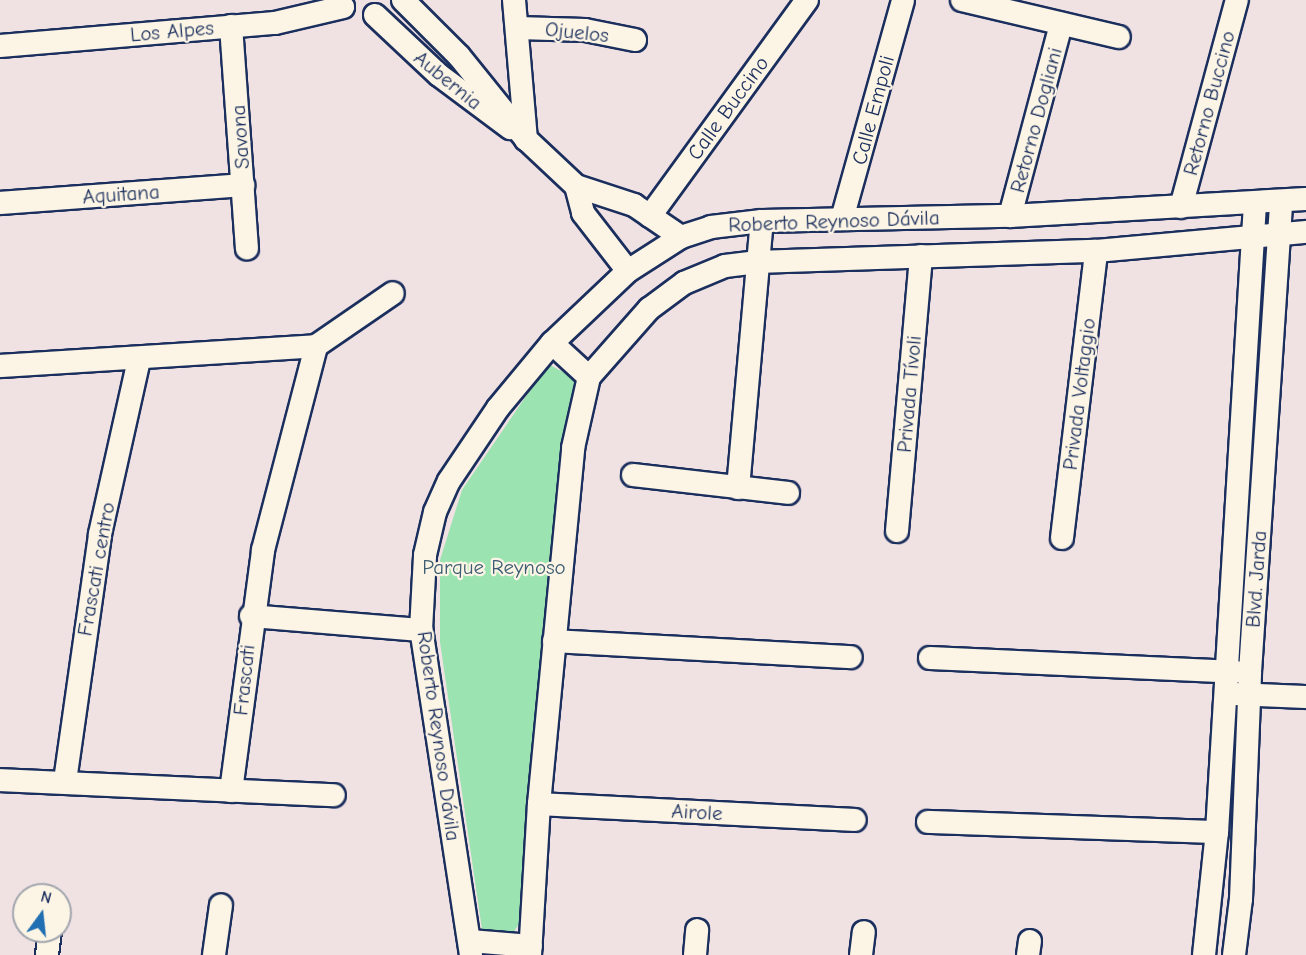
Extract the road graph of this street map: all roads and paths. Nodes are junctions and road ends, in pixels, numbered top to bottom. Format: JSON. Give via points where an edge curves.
{"nodes":[{"id":1,"x":394,"y":0,"type":"edge"},
{"id":2,"x":403,"y":0,"type":"edge"},
{"id":3,"x":514,"y":0,"type":"edge"},
{"id":4,"x":807,"y":0,"type":"edge"},
{"id":5,"x":903,"y":0,"type":"edge"},
{"id":6,"x":962,"y":0,"type":"edge"},
{"id":7,"x":1237,"y":0,"type":"edge"},
{"id":8,"x":341,"y":3,"type":"edge"},
{"id":9,"x":375,"y":15,"type":"junction"},
{"id":10,"x":1061,"y":24,"type":"junction"},
{"id":11,"x":231,"y":26,"type":"junction"},
{"id":12,"x":518,"y":28,"type":"junction"},
{"id":13,"x":1119,"y":37,"type":"dead end"},
{"id":14,"x":635,"y":40,"type":"dead end"},
{"id":15,"x":0,"y":46,"type":"edge"},
{"id":16,"x":526,"y":139,"type":"junction"},
{"id":17,"x":243,"y":185,"type":"junction"},
{"id":18,"x":576,"y":186,"type":"junction"},
{"id":19,"x":1306,"y":199,"type":"edge"},
{"id":20,"x":1281,"y":202,"type":"junction"},
{"id":21,"x":0,"y":204,"type":"edge"},
{"id":22,"x":1255,"y":204,"type":"junction"},
{"id":23,"x":1181,"y":207,"type":"junction"},
{"id":24,"x":650,"y":216,"type":"junction"},
{"id":25,"x":1010,"y":216,"type":"junction"},
{"id":26,"x":842,"y":219,"type":"junction"},
{"id":27,"x":762,"y":221,"type":"junction"},
{"id":28,"x":1306,"y":232,"type":"edge"},
{"id":29,"x":1280,"y":236,"type":"junction"},
{"id":30,"x":681,"y":237,"type":"junction"},
{"id":31,"x":1252,"y":240,"type":"junction"},
{"id":32,"x":247,"y":248,"type":"dead end"},
{"id":33,"x":1096,"y":251,"type":"junction"},
{"id":34,"x":921,"y":256,"type":"junction"},
{"id":35,"x":756,"y":262,"type":"junction"},
{"id":36,"x":628,"y":271,"type":"junction"},
{"id":37,"x":393,"y":293,"type":"dead end"},
{"id":38,"x":552,"y":343,"type":"junction"},
{"id":39,"x":316,"y":346,"type":"junction"},
{"id":40,"x":139,"y":360,"type":"junction"},
{"id":41,"x":0,"y":366,"type":"edge"},
{"id":42,"x":589,"y":377,"type":"junction"},
{"id":43,"x":633,"y":475,"type":"dead end"},
{"id":44,"x":738,"y":488,"type":"junction"},
{"id":45,"x":788,"y":493,"type":"dead end"},
{"id":46,"x":897,"y":531,"type":"dead end"},
{"id":47,"x":1062,"y":538,"type":"dead end"},
{"id":48,"x":251,"y":616,"type":"junction"},
{"id":49,"x":421,"y":630,"type":"junction"},
{"id":50,"x":554,"y":641,"type":"junction"},
{"id":51,"x":851,"y":657,"type":"dead end"},
{"id":52,"x":930,"y":658,"type":"dead end"},
{"id":53,"x":1223,"y":683,"type":"junction"},
{"id":54,"x":1250,"y":683,"type":"junction"},
{"id":55,"x":1306,"y":697,"type":"edge"},
{"id":56,"x":0,"y":780,"type":"edge"},
{"id":57,"x":66,"y":781,"type":"junction"},
{"id":58,"x":231,"y":791,"type":"junction"},
{"id":59,"x":334,"y":795,"type":"dead end"},
{"id":60,"x":539,"y":804,"type":"junction"},
{"id":61,"x":855,"y":820,"type":"dead end"},
{"id":62,"x":928,"y":822,"type":"dead end"},
{"id":63,"x":1217,"y":832,"type":"junction"},
{"id":64,"x":221,"y":905,"type":"dead end"},
{"id":65,"x":698,"y":930,"type":"dead end"},
{"id":66,"x":864,"y":932,"type":"dead end"},
{"id":67,"x":470,"y":948,"type":"edge"},
{"id":68,"x":531,"y":951,"type":"edge"},
{"id":69,"x":214,"y":955,"type":"edge"},
{"id":70,"x":695,"y":955,"type":"edge"},
{"id":71,"x":861,"y":955,"type":"edge"},
{"id":72,"x":1204,"y":955,"type":"edge"},
{"id":73,"x":1234,"y":955,"type":"edge"}],
"edges":[{"from":1,"to":9,"type":"street"},
{"from":2,"to":16,"type":"street","name":"Aubernia","via":[[459,56]]},
{"from":3,"to":12,"type":"street"},
{"from":4,"to":24,"type":"street","name":"Calle Buccino"},
{"from":5,"to":26,"type":"street","name":"Calle Empoli"},
{"from":6,"to":10,"type":"street","name":"Retorno Dogliani"},
{"from":7,"to":23,"type":"street","name":"Retorno Buccino"},
{"from":8,"to":9,"type":"street","via":[[358,15]]},
{"from":8,"to":11,"type":"street","name":"Los Alpes","via":[[303,18]]},
{"from":9,"to":16,"type":"street","name":"Aubernia","via":[[439,75]]},
{"from":10,"to":13,"type":"street","name":"Retorno Dogliani"},
{"from":10,"to":25,"type":"street","name":"Retorno Dogliani"},
{"from":11,"to":15,"type":"street","name":"Los Alpes"},
{"from":11,"to":17,"type":"street","name":"Savona"},
{"from":12,"to":14,"type":"street","name":"Ojuelos","via":[[585,30]]},
{"from":12,"to":16,"type":"street"},
{"from":16,"to":18,"type":"street","name":"Aubernia"},
{"from":17,"to":21,"type":"street","name":"Aquitana"},
{"from":17,"to":32,"type":"street","name":"Savona"},
{"from":18,"to":24,"type":"street","name":"Aubernia","via":[[611,195]]},
{"from":18,"to":36,"type":"street","name":"Aubernia","via":[[584,213]]},
{"from":19,"to":20,"type":"street","name":"Roberto Reynoso Dávila"},
{"from":20,"to":22,"type":"street","name":"Roberto Reynoso Dávila"},
{"from":20,"to":29,"type":"street","name":"Blvd. Jarda"},
{"from":22,"to":23,"type":"street","name":"Roberto Reynoso Dávila"},
{"from":22,"to":31,"type":"street","name":"Blvd. Jarda"},
{"from":23,"to":25,"type":"street","name":"Roberto Reynoso Dávila"},
{"from":24,"to":30,"type":"street","name":"Aubernia"},
{"from":25,"to":26,"type":"street","name":"Roberto Reynoso Dávila"},
{"from":26,"to":27,"type":"street","name":"Roberto Reynoso Dávila"},
{"from":27,"to":30,"type":"street","name":"Roberto Reynoso Dávila","via":[[711,227]]},
{"from":27,"to":35,"type":"street"},
{"from":28,"to":29,"type":"street","name":"Roberto Reynoso Dávila"},
{"from":29,"to":31,"type":"street","name":"Roberto Reynoso Dávila"},
{"from":29,"to":54,"type":"street","name":"Blvd. Jarda"},
{"from":30,"to":36,"type":"street","name":"Roberto Reynoso Dávila"},
{"from":31,"to":33,"type":"street","name":"Roberto Reynoso Dávila"},
{"from":31,"to":53,"type":"street","name":"Blvd. Jarda"},
{"from":33,"to":34,"type":"street","name":"Roberto Reynoso Dávila"},
{"from":33,"to":47,"type":"street","name":"Privada Voltaggio"},
{"from":34,"to":35,"type":"street","name":"Roberto Reynoso Dávila"},
{"from":34,"to":46,"type":"street","name":"Privada Tívoli"},
{"from":35,"to":42,"type":"street","name":"Roberto Reynoso Dávila","via":[[725,266],[684,283],[620,338]]},
{"from":35,"to":44,"type":"street"},
{"from":36,"to":38,"type":"street","name":"Roberto Reynoso Dávila"},
{"from":37,"to":39,"type":"street"},
{"from":38,"to":42,"type":"street"},
{"from":38,"to":49,"type":"street","name":"Roberto Reynoso Dávila","via":[[498,408],[448,481],[425,555]]},
{"from":39,"to":40,"type":"street"},
{"from":39,"to":48,"type":"street","name":"Frascati","via":[[263,550]]},
{"from":40,"to":41,"type":"street"},
{"from":40,"to":57,"type":"street","name":"Frascati centro","via":[[100,534]]},
{"from":42,"to":50,"type":"street","name":"Roberto Reynoso Dávila","via":[[573,448]]},
{"from":43,"to":44,"type":"street"},
{"from":44,"to":45,"type":"street"},
{"from":48,"to":49,"type":"street"},
{"from":48,"to":58,"type":"street","name":"Frascati"},
{"from":49,"to":67,"type":"street","name":"Roberto Reynoso Dávila"},
{"from":50,"to":51,"type":"street"},
{"from":50,"to":60,"type":"street","name":"Roberto Reynoso Dávila"},
{"from":52,"to":53,"type":"street"},
{"from":53,"to":54,"type":"street"},
{"from":53,"to":63,"type":"street","name":"Blvd. Jarda"},
{"from":54,"to":55,"type":"street"},
{"from":54,"to":73,"type":"street","name":"Blvd. Jarda","via":[[1242,880]]},
{"from":56,"to":57,"type":"street"},
{"from":57,"to":58,"type":"street"},
{"from":58,"to":59,"type":"street"},
{"from":60,"to":61,"type":"street","name":"Airole"},
{"from":60,"to":68,"type":"street","name":"Roberto Reynoso Dávila"},
{"from":62,"to":63,"type":"street"},
{"from":63,"to":72,"type":"street","name":"Blvd. Jarda"},
{"from":64,"to":69,"type":"street"},
{"from":65,"to":70,"type":"street"},
{"from":66,"to":71,"type":"street"},
{"from":67,"to":68,"type":"street"}]}
